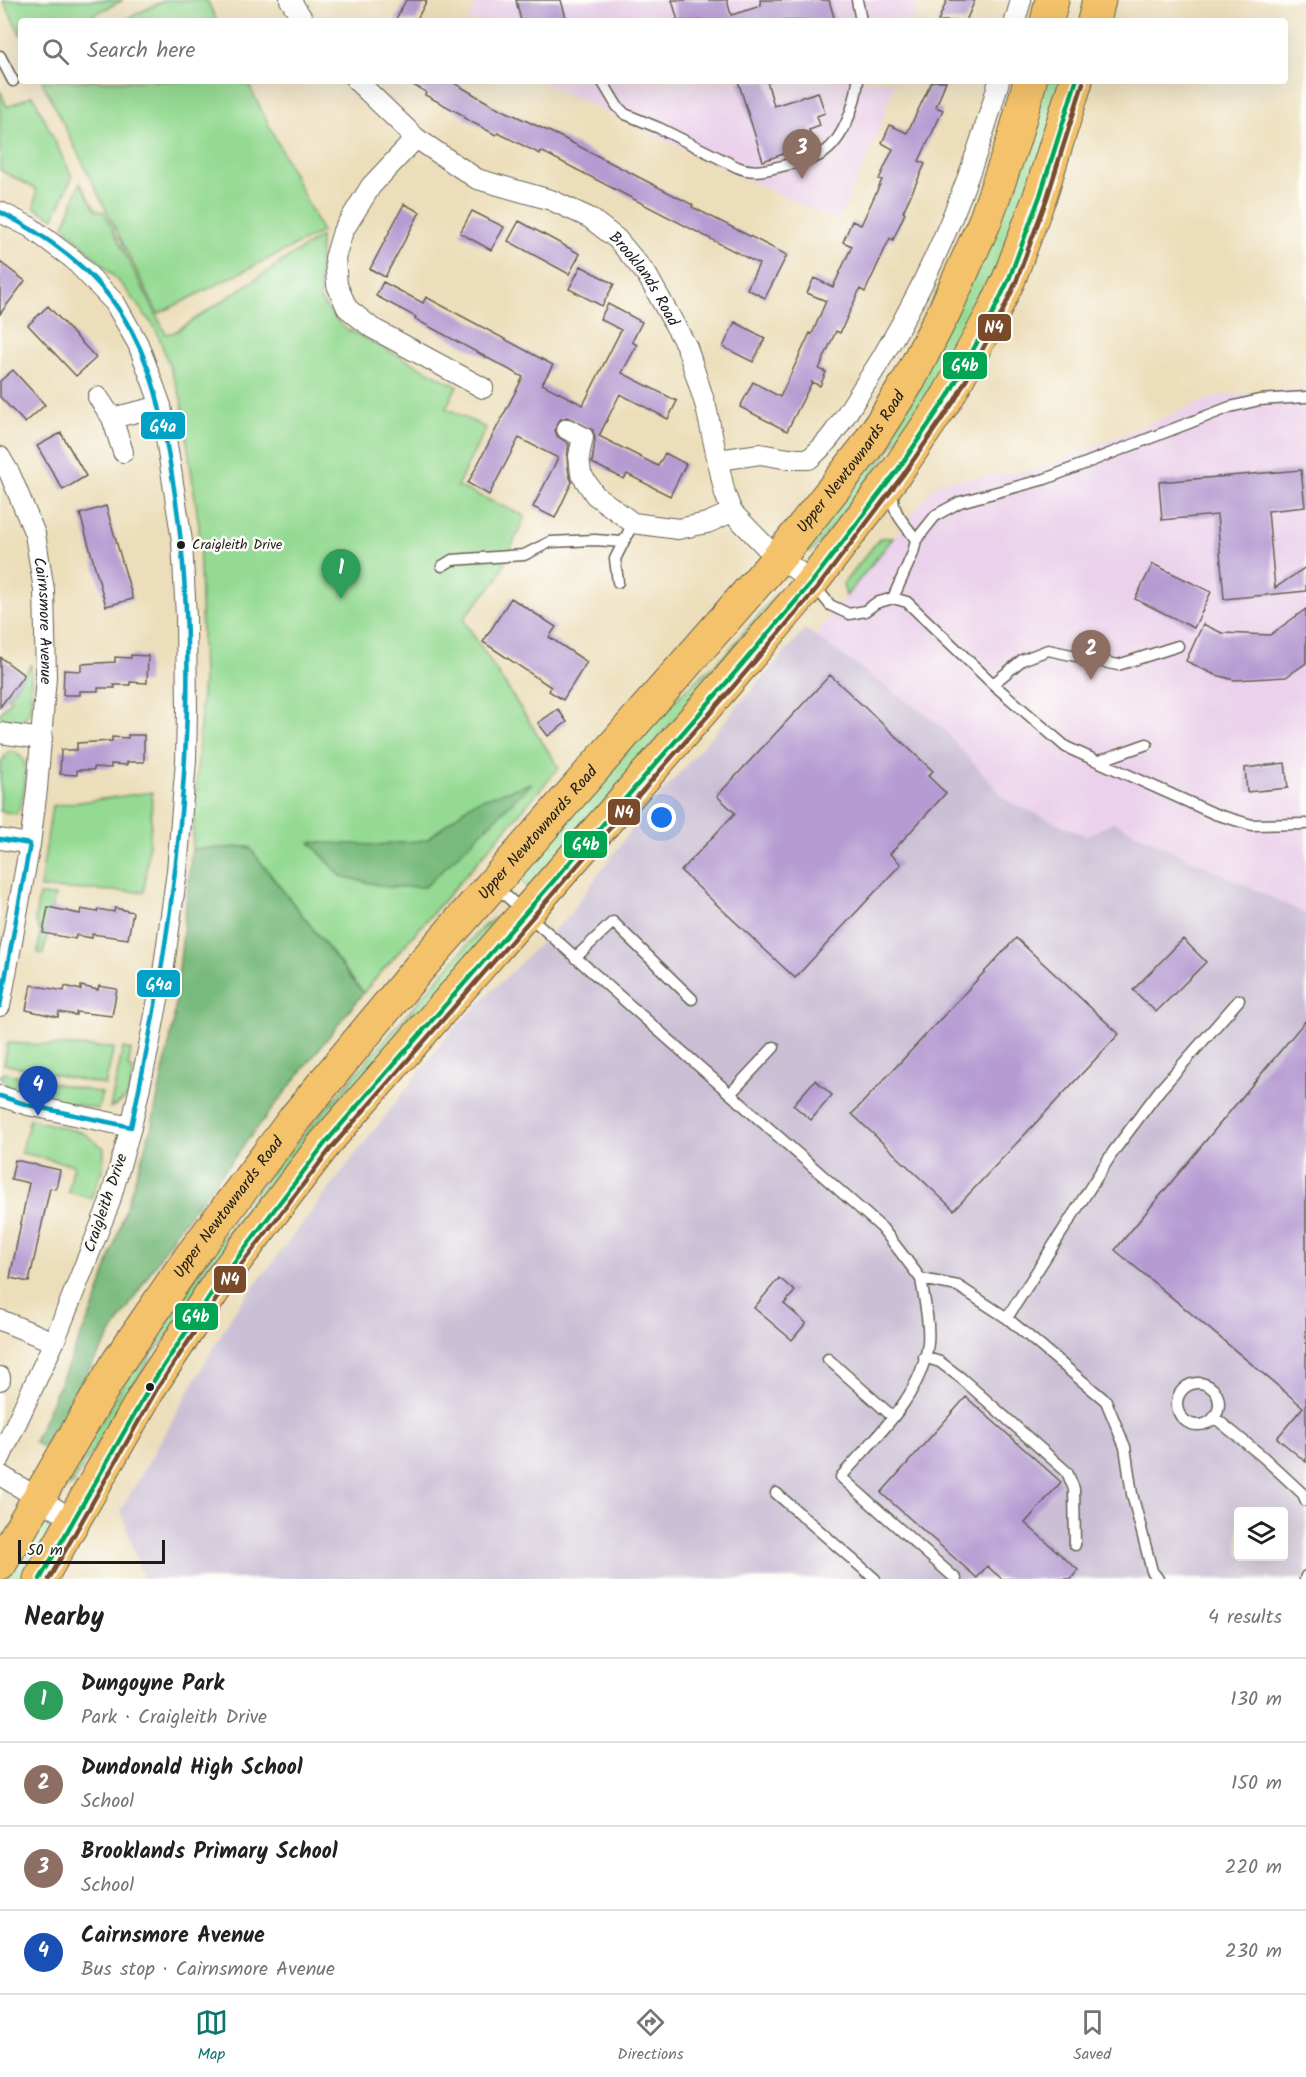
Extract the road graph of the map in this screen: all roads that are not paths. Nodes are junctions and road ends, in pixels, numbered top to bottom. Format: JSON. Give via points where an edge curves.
{"nodes":[{"id":1,"x":290,"y":0,"type":"edge"},
{"id":2,"x":857,"y":0,"type":"edge"},
{"id":3,"x":1021,"y":0,"type":"edge"},
{"id":4,"x":1052,"y":0,"type":"edge"},
{"id":5,"x":1099,"y":0,"type":"edge"},
{"id":6,"x":302,"y":18,"type":"edge"},
{"id":7,"x":860,"y":18,"type":"edge"},
{"id":8,"x":1016,"y":18,"type":"edge"},
{"id":9,"x":1048,"y":18,"type":"edge"},
{"id":10,"x":1095,"y":18,"type":"edge"},
{"id":11,"x":0,"y":56,"type":"edge"},
{"id":12,"x":13,"y":81,"type":"dead end"},
{"id":13,"x":360,"y":84,"type":"edge"},
{"id":14,"x":604,"y":84,"type":"edge"},
{"id":15,"x":857,"y":84,"type":"edge"},
{"id":16,"x":998,"y":84,"type":"edge"},
{"id":17,"x":1029,"y":84,"type":"edge"},
{"id":18,"x":1075,"y":84,"type":"edge"},
{"id":19,"x":416,"y":138,"type":"junction"},
{"id":20,"x":0,"y":212,"type":"edge"},
{"id":21,"x":483,"y":388,"type":"dead end"},
{"id":22,"x":98,"y":397,"type":"dead end"},
{"id":23,"x":1306,"y":397,"type":"edge"},
{"id":24,"x":161,"y":406,"type":"junction"},
{"id":25,"x":112,"y":418,"type":"junction"},
{"id":26,"x":567,"y":429,"type":"dead end"},
{"id":27,"x":123,"y":452,"type":"dead end"},
{"id":28,"x":0,"y":457,"type":"edge"},
{"id":29,"x":719,"y":460,"type":"junction"},
{"id":30,"x":897,"y":471,"type":"junction"},
{"id":31,"x":732,"y":512,"type":"junction"},
{"id":32,"x":633,"y":523,"type":"junction"},
{"id":33,"x":915,"y":540,"type":"junction"},
{"id":34,"x":622,"y":542,"type":"junction"},
{"id":35,"x":780,"y":556,"type":"junction"},
{"id":36,"x":442,"y":566,"type":"dead end"},
{"id":37,"x":618,"y":582,"type":"dead end"},
{"id":38,"x":812,"y":582,"type":"junction"},
{"id":39,"x":892,"y":598,"type":"junction"},
{"id":40,"x":1178,"y":646,"type":"dead end"},
{"id":41,"x":993,"y":684,"type":"junction"},
{"id":42,"x":0,"y":733,"type":"edge"},
{"id":43,"x":42,"y":739,"type":"junction"},
{"id":44,"x":1147,"y":744,"type":"dead end"},
{"id":45,"x":1099,"y":761,"type":"junction"},
{"id":46,"x":1306,"y":824,"type":"edge"},
{"id":47,"x":0,"y":839,"type":"edge"},
{"id":48,"x":30,"y":844,"type":"junction"},
{"id":49,"x":494,"y":884,"type":"junction"},
{"id":50,"x":525,"y":913,"type":"junction"},
{"id":51,"x":5,"y":953,"type":"edge"},
{"id":52,"x":575,"y":958,"type":"junction"},
{"id":53,"x":692,"y":999,"type":"dead end"},
{"id":54,"x":1239,"y":1000,"type":"dead end"},
{"id":55,"x":0,"y":1006,"type":"edge"},
{"id":56,"x":774,"y":1047,"type":"dead end"},
{"id":57,"x":731,"y":1093,"type":"junction"},
{"id":58,"x":0,"y":1096,"type":"edge"},
{"id":59,"x":131,"y":1127,"type":"junction"},
{"id":60,"x":921,"y":1278,"type":"junction"},
{"id":61,"x":1007,"y":1317,"type":"junction"},
{"id":62,"x":0,"y":1320,"type":"edge"},
{"id":63,"x":54,"y":1342,"type":"junction"},
{"id":64,"x":924,"y":1357,"type":"junction"},
{"id":65,"x":828,"y":1359,"type":"dead end"},
{"id":66,"x":893,"y":1417,"type":"junction"},
{"id":67,"x":1214,"y":1418,"type":"dead end"},
{"id":68,"x":0,"y":1458,"type":"edge"},
{"id":69,"x":0,"y":1475,"type":"edge"},
{"id":70,"x":776,"y":1493,"type":"dead end"},
{"id":71,"x":37,"y":1498,"type":"junction"},
{"id":72,"x":1306,"y":1501,"type":"edge"},
{"id":73,"x":74,"y":1520,"type":"junction"},
{"id":74,"x":1075,"y":1545,"type":"dead end"},
{"id":75,"x":0,"y":1564,"type":"edge"},
{"id":76,"x":40,"y":1579,"type":"edge"},
{"id":77,"x":875,"y":1579,"type":"edge"},
{"id":78,"x":956,"y":1579,"type":"edge"},
{"id":79,"x":1158,"y":1579,"type":"edge"}],
"edges":[{"from":1,"to":6,"type":"street"},
{"from":2,"to":7,"type":"lane"},
{"from":3,"to":8,"type":"street"},
{"from":4,"to":9,"type":"highway"},
{"from":5,"to":10,"type":"highway"},
{"from":11,"to":12,"type":"lane"},
{"from":13,"to":19,"type":"street","name":"Brooklands Road"},
{"from":14,"to":15,"type":"lane","via":[[625,114],[747,171],[760,172],[818,156],[831,147],[847,122]]},
{"from":16,"to":29,"type":"street","via":[[959,198],[915,301],[826,446],[810,459],[760,454]]},
{"from":17,"to":35,"type":"highway","name":"Upper Newtownards Road","via":[[985,221],[909,380],[865,449]]},
{"from":18,"to":30,"type":"highway","via":[[1040,196],[1000,297],[948,396]]},
{"from":19,"to":21,"type":"street","via":[[371,186],[343,231],[335,258],[337,285],[346,308],[372,328]]},
{"from":19,"to":29,"type":"street","name":"Brooklands Road","via":[[477,179],[551,200],[590,218],[617,239],[647,275],[687,347]]},
{"from":20,"to":24,"type":"street","name":"Craigleith Drive","via":[[30,227],[73,259],[115,303],[138,344]]},
{"from":22,"to":25,"type":"street"},
{"from":23,"to":33,"type":"lane","via":[[1259,400],[1230,407],[1045,479],[960,502],[936,515]]},
{"from":24,"to":25,"type":"street"},
{"from":24,"to":59,"type":"street","name":"Craigleith Drive","via":[[182,541],[186,760],[163,973]]},
{"from":25,"to":27,"type":"street"},
{"from":26,"to":32,"type":"street","via":[[583,437],[581,474],[596,495]]},
{"from":28,"to":43,"type":"street","name":"Cairnsmore Avenue","via":[[32,525],[44,590],[46,677]]},
{"from":29,"to":31,"type":"street","name":"Brooklands Road"},
{"from":30,"to":33,"type":"lane","via":[[893,508]]},
{"from":30,"to":38,"type":"highway"},
{"from":31,"to":32,"type":"street","via":[[678,529]]},
{"from":31,"to":35,"type":"street","name":"Brooklands Road"},
{"from":32,"to":34,"type":"lane"},
{"from":33,"to":39,"type":"lane","via":[[913,554]]},
{"from":34,"to":36,"type":"lane","via":[[550,542],[524,555],[452,560]]},
{"from":34,"to":37,"type":"lane","via":[[615,559]]},
{"from":35,"to":38,"type":"street","name":"Brooklands Road"},
{"from":35,"to":49,"type":"highway","name":"Upper Newtownards Road"},
{"from":38,"to":39,"type":"lane","via":[[831,604],[849,614]]},
{"from":38,"to":50,"type":"highway"},
{"from":39,"to":41,"type":"lane","via":[[908,602]]},
{"from":40,"to":41,"type":"lane","via":[[1118,665],[1048,650],[1022,660]]},
{"from":41,"to":45,"type":"lane","via":[[1066,747]]},
{"from":42,"to":43,"type":"street"},
{"from":43,"to":48,"type":"street","name":"Cairnsmore Avenue"},
{"from":44,"to":45,"type":"lane"},
{"from":45,"to":46,"type":"lane","via":[[1215,814],[1252,825]]},
{"from":47,"to":48,"type":"street"},
{"from":48,"to":51,"type":"street","name":"Cairnsmore Avenue"},
{"from":49,"to":50,"type":"lane"},
{"from":49,"to":71,"type":"highway","name":"Upper Newtownards Road","via":[[296,1116],[189,1259],[118,1362]]},
{"from":50,"to":52,"type":"lane"},
{"from":50,"to":73,"type":"highway","via":[[326,1142],[219,1282],[151,1385]]},
{"from":51,"to":55,"type":"street","name":"Cairnsmore Avenue"},
{"from":52,"to":53,"type":"lane","via":[[613,922]]},
{"from":52,"to":57,"type":"lane"},
{"from":54,"to":61,"type":"lane","via":[[1159,1091],[1113,1152]]},
{"from":56,"to":57,"type":"lane"},
{"from":57,"to":60,"type":"lane","via":[[882,1228]]},
{"from":58,"to":59,"type":"street"},
{"from":59,"to":63,"type":"street","name":"Craigleith Drive","via":[[109,1204]]},
{"from":60,"to":61,"type":"lane","via":[[958,1286]]},
{"from":60,"to":64,"type":"lane","via":[[927,1315]]},
{"from":61,"to":79,"type":"lane","via":[[1106,1401],[1125,1447],[1132,1494],[1152,1571]]},
{"from":62,"to":63,"type":"street"},
{"from":63,"to":68,"type":"street","name":"Craigleith Drive"},
{"from":64,"to":66,"type":"lane","via":[[918,1380]]},
{"from":64,"to":74,"type":"lane","via":[[940,1362],[961,1378],[1067,1472],[1074,1489]]},
{"from":65,"to":66,"type":"lane"},
{"from":66,"to":78,"type":"lane","via":[[841,1477]]},
{"from":67,"to":72,"type":"lane","via":[[1262,1456]]},
{"from":69,"to":71,"type":"street"},
{"from":70,"to":77,"type":"lane"},
{"from":71,"to":73,"type":"street"},
{"from":71,"to":75,"type":"highway","name":"Upper Newtownards Road"},
{"from":73,"to":76,"type":"highway"}]}
